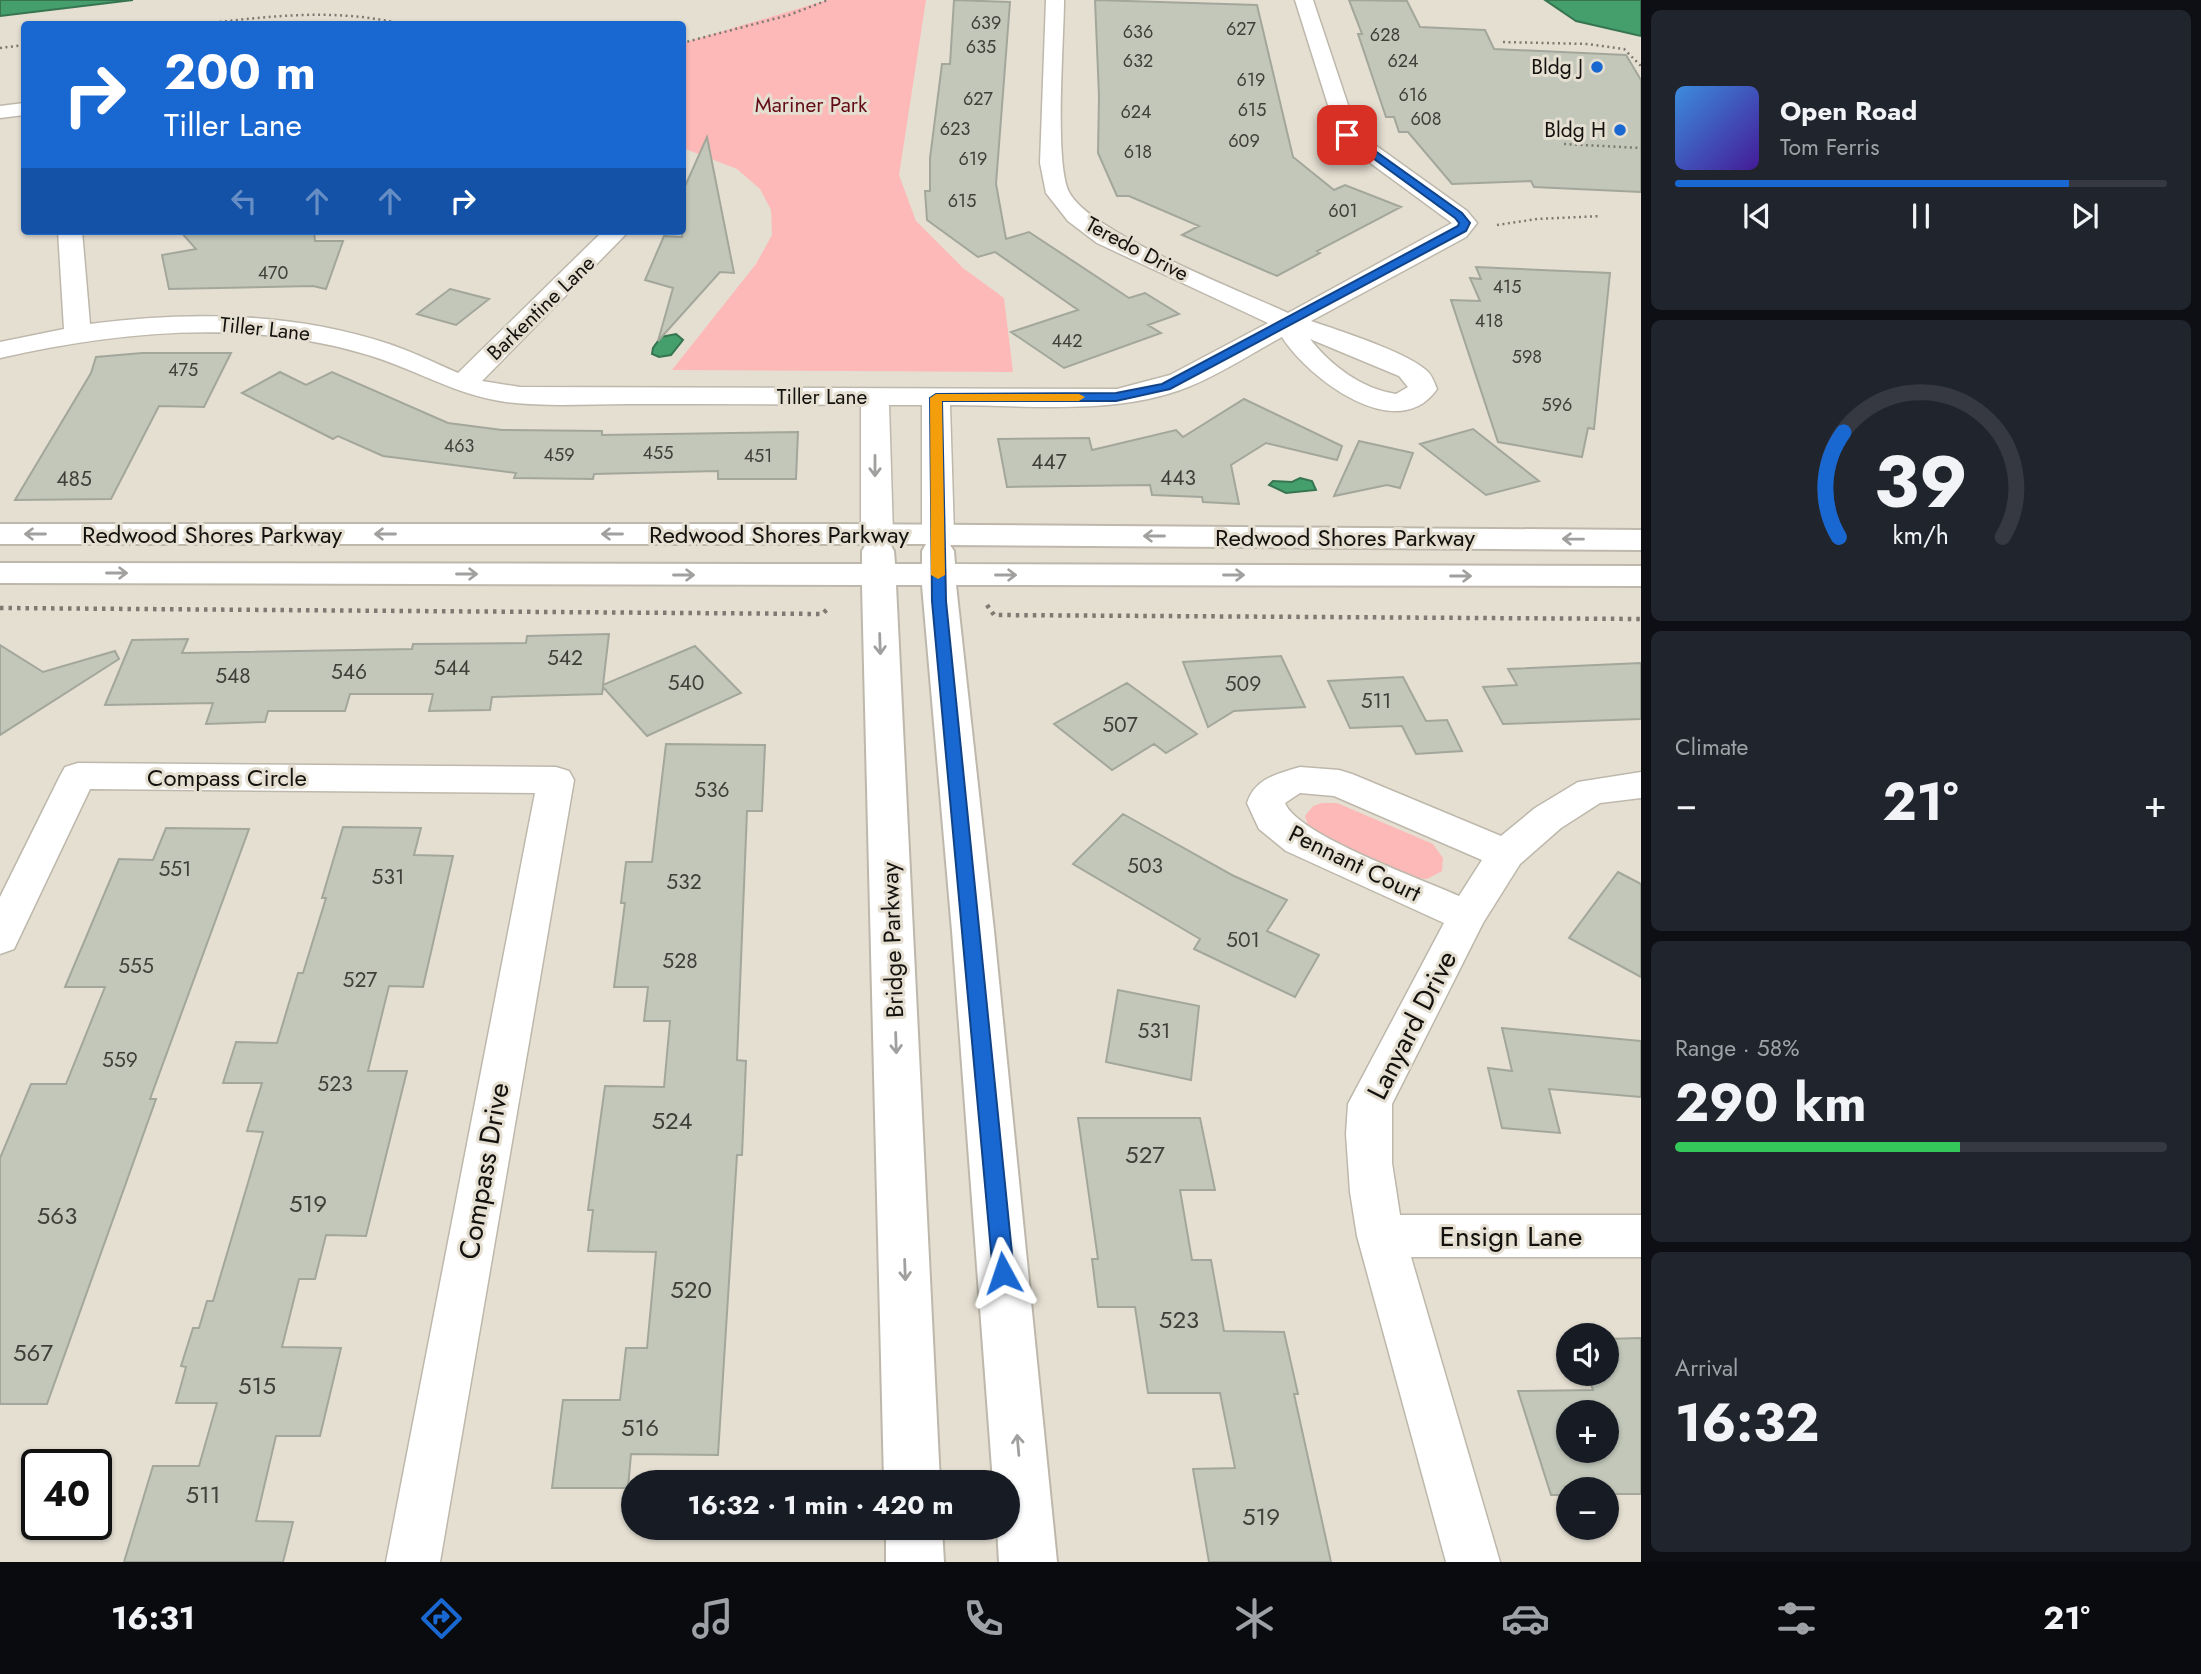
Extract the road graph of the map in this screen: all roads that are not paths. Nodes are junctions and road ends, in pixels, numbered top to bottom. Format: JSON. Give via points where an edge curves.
{"nodes":[{"id":1,"x":1055,"y":0,"type":"edge"},
{"id":2,"x":1304,"y":0,"type":"edge"},
{"id":3,"x":21,"y":110,"type":"edge"},
{"id":4,"x":0,"y":113,"type":"edge"},
{"id":5,"x":70,"y":235,"type":"edge"},
{"id":6,"x":613,"y":235,"type":"edge"},
{"id":7,"x":1287,"y":322,"type":"junction"},
{"id":8,"x":77,"y":332,"type":"junction"},
{"id":9,"x":0,"y":350,"type":"edge"},
{"id":10,"x":463,"y":384,"type":"junction"},
{"id":11,"x":875,"y":398,"type":"junction"},
{"id":12,"x":936,"y":398,"type":"junction"},
{"id":13,"x":0,"y":534,"type":"edge"},
{"id":14,"x":938,"y":535,"type":"junction"},
{"id":15,"x":1641,"y":540,"type":"edge"},
{"id":16,"x":878,"y":555,"type":"junction"},
{"id":17,"x":0,"y":573,"type":"edge"},
{"id":18,"x":938,"y":576,"type":"junction"},
{"id":19,"x":1641,"y":576,"type":"edge"},
{"id":20,"x":556,"y":780,"type":"joint"},
{"id":21,"x":1641,"y":785,"type":"edge"},
{"id":22,"x":1506,"y":854,"type":"junction"},
{"id":23,"x":1467,"y":916,"type":"junction"},
{"id":24,"x":0,"y":938,"type":"edge"},
{"id":25,"x":1381,"y":1236,"type":"junction"},
{"id":26,"x":1641,"y":1236,"type":"edge"},
{"id":27,"x":912,"y":1470,"type":"edge"},
{"id":28,"x":914,"y":1540,"type":"edge"},
{"id":29,"x":412,"y":1562,"type":"edge"},
{"id":30,"x":915,"y":1562,"type":"edge"},
{"id":31,"x":1028,"y":1562,"type":"edge"},
{"id":32,"x":1473,"y":1562,"type":"edge"}],
"edges":[{"from":1,"to":7,"type":"street","name":"Teredo Drive","via":[[1051,163],[1065,204],[1106,238]]},
{"from":2,"to":7,"type":"street","name":"Tiller Lane","via":[[1347,135],[1465,223],[1457,232]]},
{"from":3,"to":4,"type":"street"},
{"from":5,"to":8,"type":"street"},
{"from":6,"to":10,"type":"street","name":"Barkentine Lane"},
{"from":7,"to":12,"type":"street","name":"Tiller Lane","via":[[1180,381],[1136,395]]},
{"from":8,"to":9,"type":"street","name":"Tiller Lane"},
{"from":8,"to":10,"type":"street","name":"Tiller Lane","via":[[210,324],[285,329],[373,348]]},
{"from":10,"to":11,"type":"street","name":"Tiller Lane","via":[[548,397]]},
{"from":11,"to":12,"type":"street","name":"Tiller Lane"},
{"from":11,"to":16,"type":"street","name":"Bridge Parkway","one_way":true},
{"from":12,"to":14,"type":"street"},
{"from":16,"to":13,"type":"main road","name":"Redwood Shores Parkway","one_way":true},
{"from":15,"to":14,"type":"main road","name":"Redwood Shores Parkway","one_way":true},
{"from":14,"to":16,"type":"main road","name":"Redwood Shores Parkway"},
{"from":14,"to":18,"type":"main road"},
{"from":17,"to":16,"type":"main road","name":"Redwood Shores Parkway","one_way":true},
{"from":16,"to":18,"type":"main road","name":"Redwood Shores Parkway"},
{"from":16,"to":27,"type":"main road","name":"Bridge Parkway","one_way":true},
{"from":18,"to":19,"type":"main road","name":"Redwood Shores Parkway","one_way":true},
{"from":31,"to":18,"type":"main road","one_way":true},
{"from":20,"to":24,"type":"street","name":"Compass Circle","via":[[78,776]]},
{"from":20,"to":29,"type":"street","name":"Compass Drive"},
{"from":21,"to":22,"type":"street","name":"Lanyard Drive","via":[[1591,791],[1548,818]]},
{"from":22,"to":23,"type":"street","name":"Lanyard Drive"},
{"from":22,"to":23,"type":"street","name":"Pennant Court","via":[[1339,783],[1300,780],[1268,796],[1272,819],[1299,841]]},
{"from":23,"to":25,"type":"street","name":"Lanyard Drive","via":[[1370,1104],[1370,1177]]},
{"from":25,"to":26,"type":"street","name":"Ensign Lane"},
{"from":25,"to":32,"type":"street","name":"Lanyard Drive"},
{"from":28,"to":30,"type":"main road"}]}
